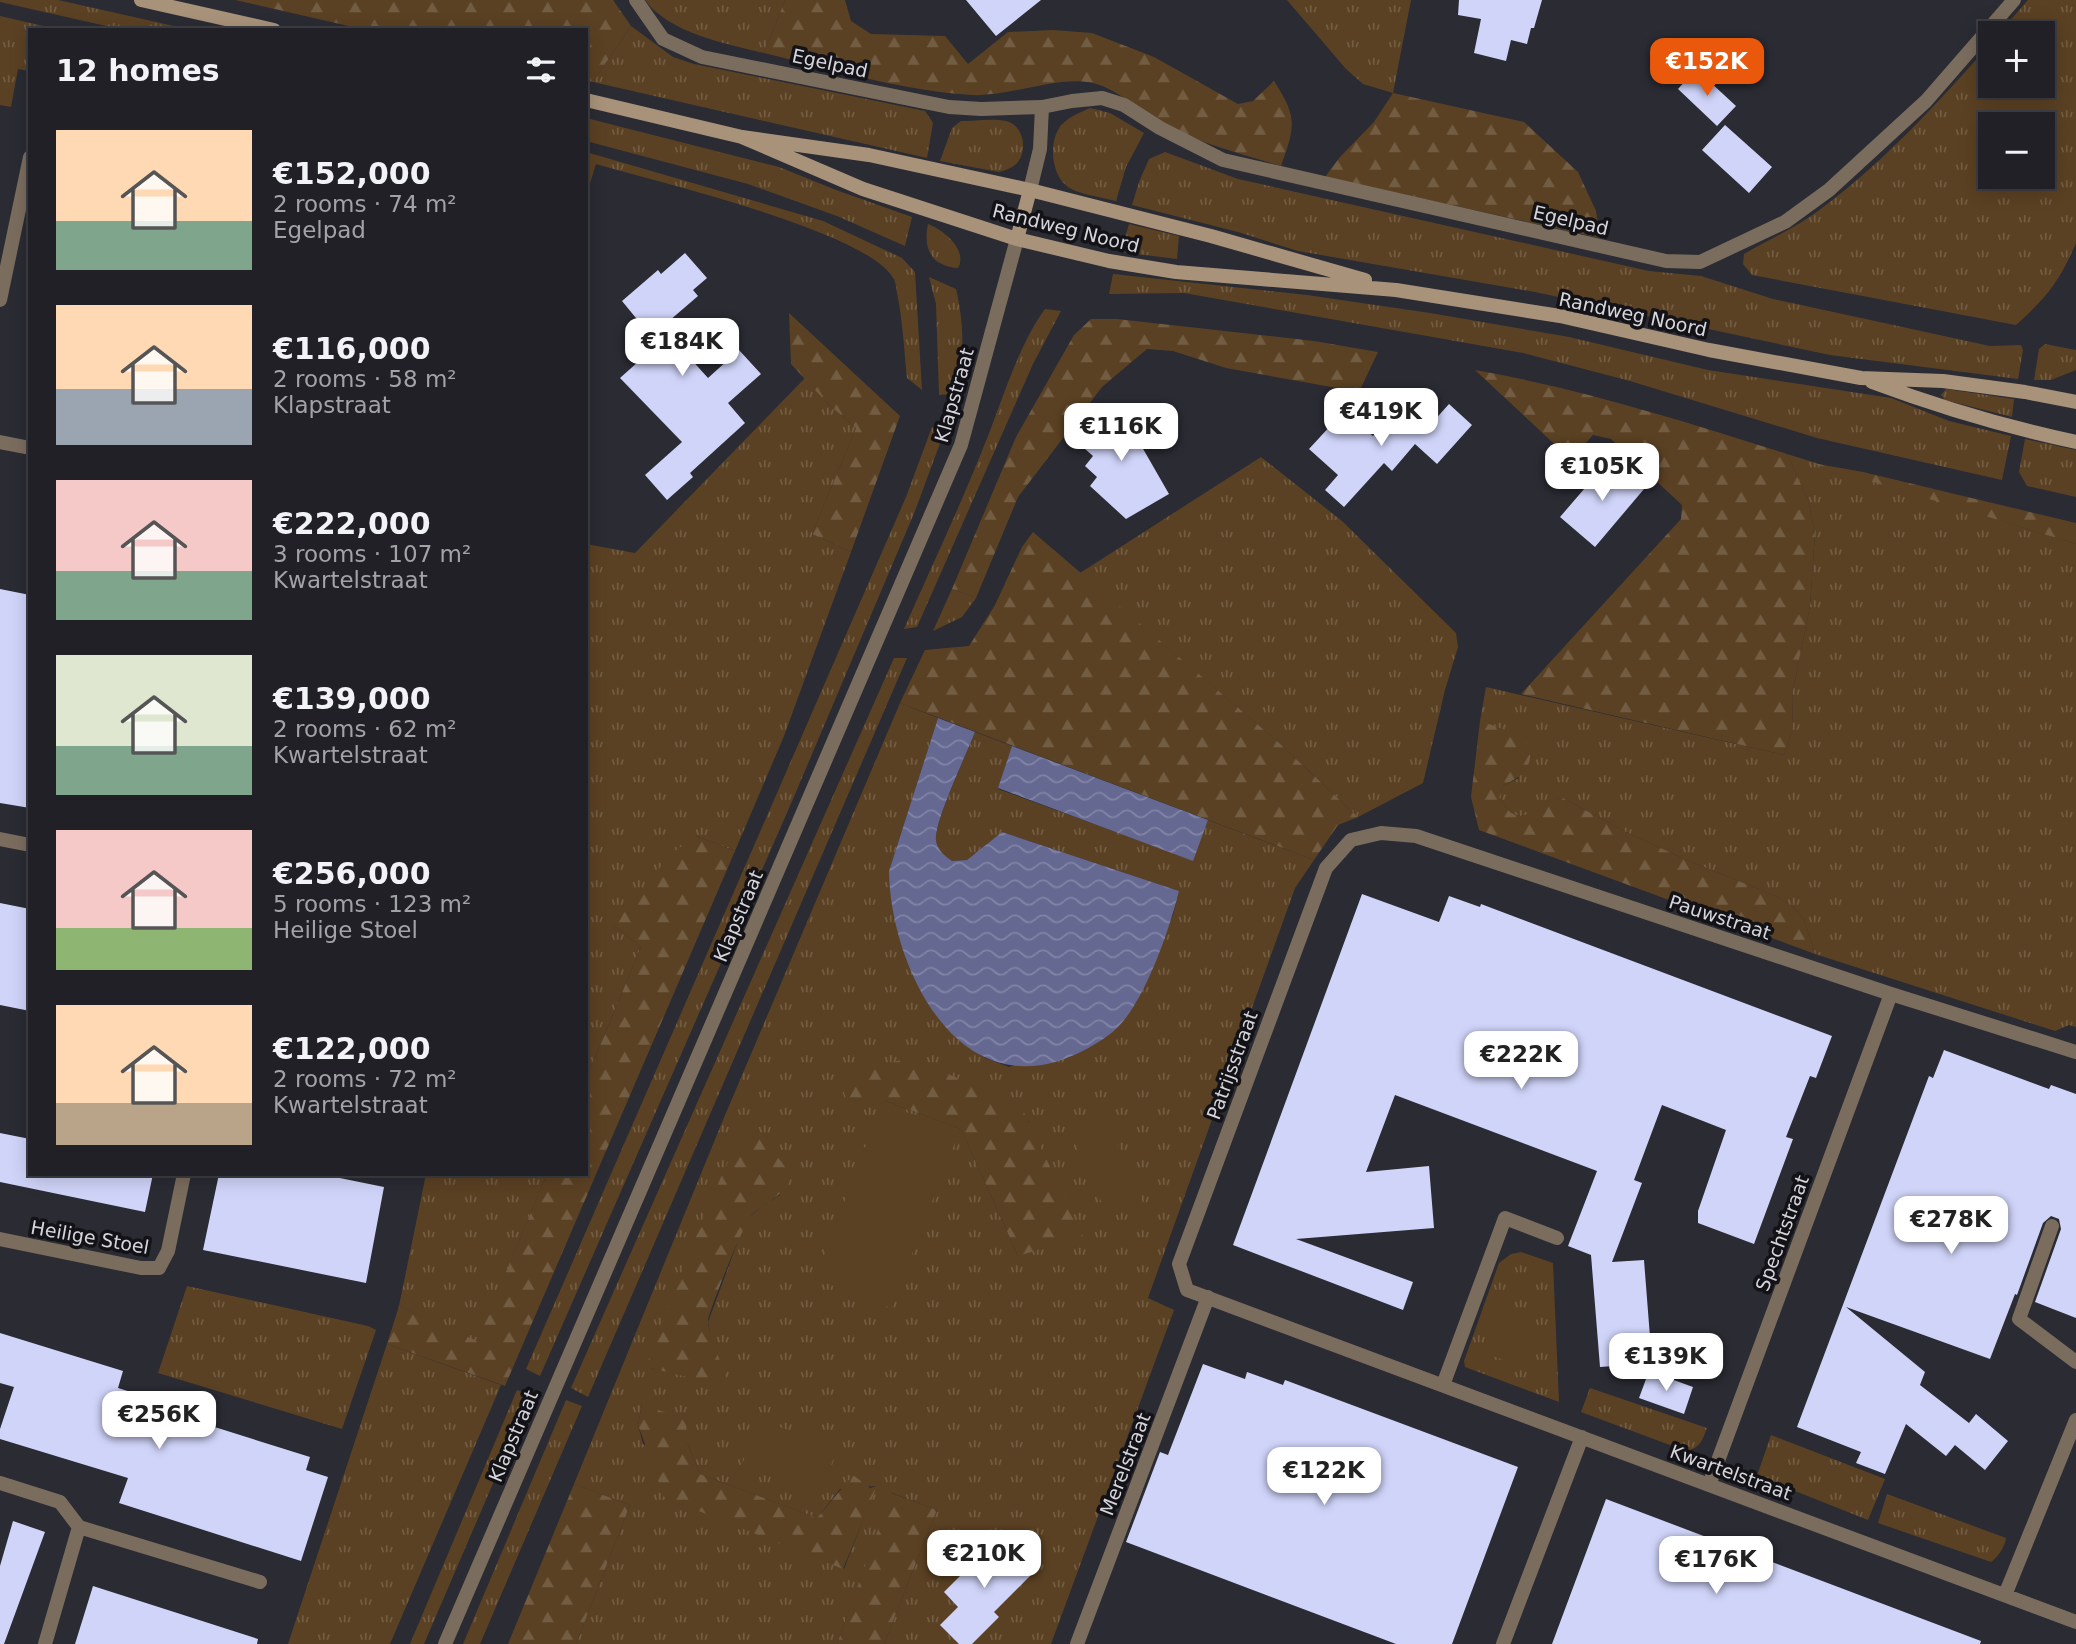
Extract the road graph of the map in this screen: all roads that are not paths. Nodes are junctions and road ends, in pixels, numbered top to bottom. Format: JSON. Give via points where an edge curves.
{"nodes":[{"id":1,"x":141,"y":0,"type":"edge"},
{"id":2,"x":636,"y":0,"type":"edge"},
{"id":3,"x":2014,"y":0,"type":"edge"},
{"id":4,"x":265,"y":28,"type":"edge"},
{"id":5,"x":588,"y":100,"type":"edge"},
{"id":6,"x":1041,"y":107,"type":"junction"},
{"id":7,"x":742,"y":137,"type":"junction"},
{"id":8,"x":28,"y":167,"type":"edge"},
{"id":9,"x":1030,"y":190,"type":"junction"},
{"id":10,"x":1017,"y":239,"type":"junction"},
{"id":11,"x":1396,"y":289,"type":"junction"},
{"id":12,"x":0,"y":300,"type":"edge"},
{"id":13,"x":1861,"y":378,"type":"junction"},
{"id":14,"x":2076,"y":402,"type":"edge"},
{"id":15,"x":0,"y":442,"type":"edge"},
{"id":16,"x":2076,"y":442,"type":"edge"},
{"id":17,"x":28,"y":448,"type":"edge"},
{"id":18,"x":0,"y":839,"type":"edge"},
{"id":19,"x":1351,"y":840,"type":"joint"},
{"id":20,"x":28,"y":845,"type":"edge"},
{"id":21,"x":1891,"y":994,"type":"junction"},
{"id":22,"x":2076,"y":1052,"type":"edge"},
{"id":23,"x":184,"y":1176,"type":"edge"},
{"id":24,"x":2052,"y":1226,"type":"dead end"},
{"id":25,"x":1557,"y":1238,"type":"dead end"},
{"id":26,"x":0,"y":1239,"type":"edge"},
{"id":27,"x":1209,"y":1297,"type":"junction"},
{"id":28,"x":2076,"y":1362,"type":"edge"},
{"id":29,"x":1443,"y":1385,"type":"junction"},
{"id":30,"x":2076,"y":1420,"type":"edge"},
{"id":31,"x":1582,"y":1437,"type":"junction"},
{"id":32,"x":0,"y":1483,"type":"edge"},
{"id":33,"x":1709,"y":1485,"type":"junction"},
{"id":34,"x":79,"y":1527,"type":"junction"},
{"id":35,"x":260,"y":1582,"type":"dead end"},
{"id":36,"x":2005,"y":1595,"type":"junction"},
{"id":37,"x":2076,"y":1622,"type":"edge"},
{"id":38,"x":45,"y":1644,"type":"edge"},
{"id":39,"x":445,"y":1644,"type":"edge"},
{"id":40,"x":1077,"y":1644,"type":"edge"},
{"id":41,"x":1503,"y":1644,"type":"edge"}],
"edges":[{"from":1,"to":4,"type":"main road"},
{"from":2,"to":6,"type":"street","name":"Egelpad","via":[[663,39],[702,57],[949,107]]},
{"from":3,"to":6,"type":"street","name":"Egelpad","via":[[1926,101],[1829,190],[1785,222],[1700,262],[1666,261],[1223,160],[1124,105],[1102,98]]},
{"from":5,"to":7,"type":"main road","name":"Randweg Noord"},
{"from":6,"to":9,"type":"street","via":[[1040,149]]},
{"from":7,"to":9,"type":"main road","name":"Randweg Noord","via":[[869,155]]},
{"from":7,"to":10,"type":"main road","name":"Randweg Noord","via":[[863,188]]},
{"from":8,"to":12,"type":"street"},
{"from":9,"to":10,"type":"main road","name":"Klapstraat"},
{"from":9,"to":11,"type":"main road","name":"Randweg Noord"},
{"from":10,"to":11,"type":"main road","name":"Randweg Noord","via":[[1176,272]]},
{"from":10,"to":39,"type":"street","name":"Klapstraat","via":[[961,445]]},
{"from":11,"to":13,"type":"main road","name":"Randweg Noord","via":[[1560,316]]},
{"from":13,"to":14,"type":"main road","name":"Randweg Noord","via":[[1943,381]]},
{"from":13,"to":16,"type":"main road","name":"Randweg Noord","via":[[1940,408]]},
{"from":15,"to":17,"type":"street"},
{"from":18,"to":20,"type":"street"},
{"from":19,"to":21,"type":"street","name":"Pauwstraat","via":[[1381,833],[1416,836]]},
{"from":19,"to":27,"type":"street","name":"Patrijsstraat","via":[[1326,868],[1179,1264],[1187,1290]]},
{"from":21,"to":22,"type":"street","name":"Pauwstraat"},
{"from":21,"to":33,"type":"street","name":"Spechtstraat"},
{"from":23,"to":26,"type":"street","name":"Heilige Stoel","via":[[168,1251],[159,1268]]},
{"from":24,"to":28,"type":"street","via":[[2018,1319]]},
{"from":25,"to":29,"type":"street","via":[[1506,1218]]},
{"from":27,"to":29,"type":"street","name":"Kwartelstraat"},
{"from":27,"to":40,"type":"street","name":"Merelstraat"},
{"from":29,"to":31,"type":"street","name":"Kwartelstraat"},
{"from":30,"to":36,"type":"street"},
{"from":31,"to":33,"type":"street","name":"Kwartelstraat"},
{"from":31,"to":41,"type":"street"},
{"from":32,"to":34,"type":"street","via":[[60,1502]]},
{"from":33,"to":36,"type":"street","name":"Kwartelstraat"},
{"from":34,"to":35,"type":"street"},
{"from":34,"to":38,"type":"street"},
{"from":36,"to":37,"type":"street","name":"Kwartelstraat"}]}
